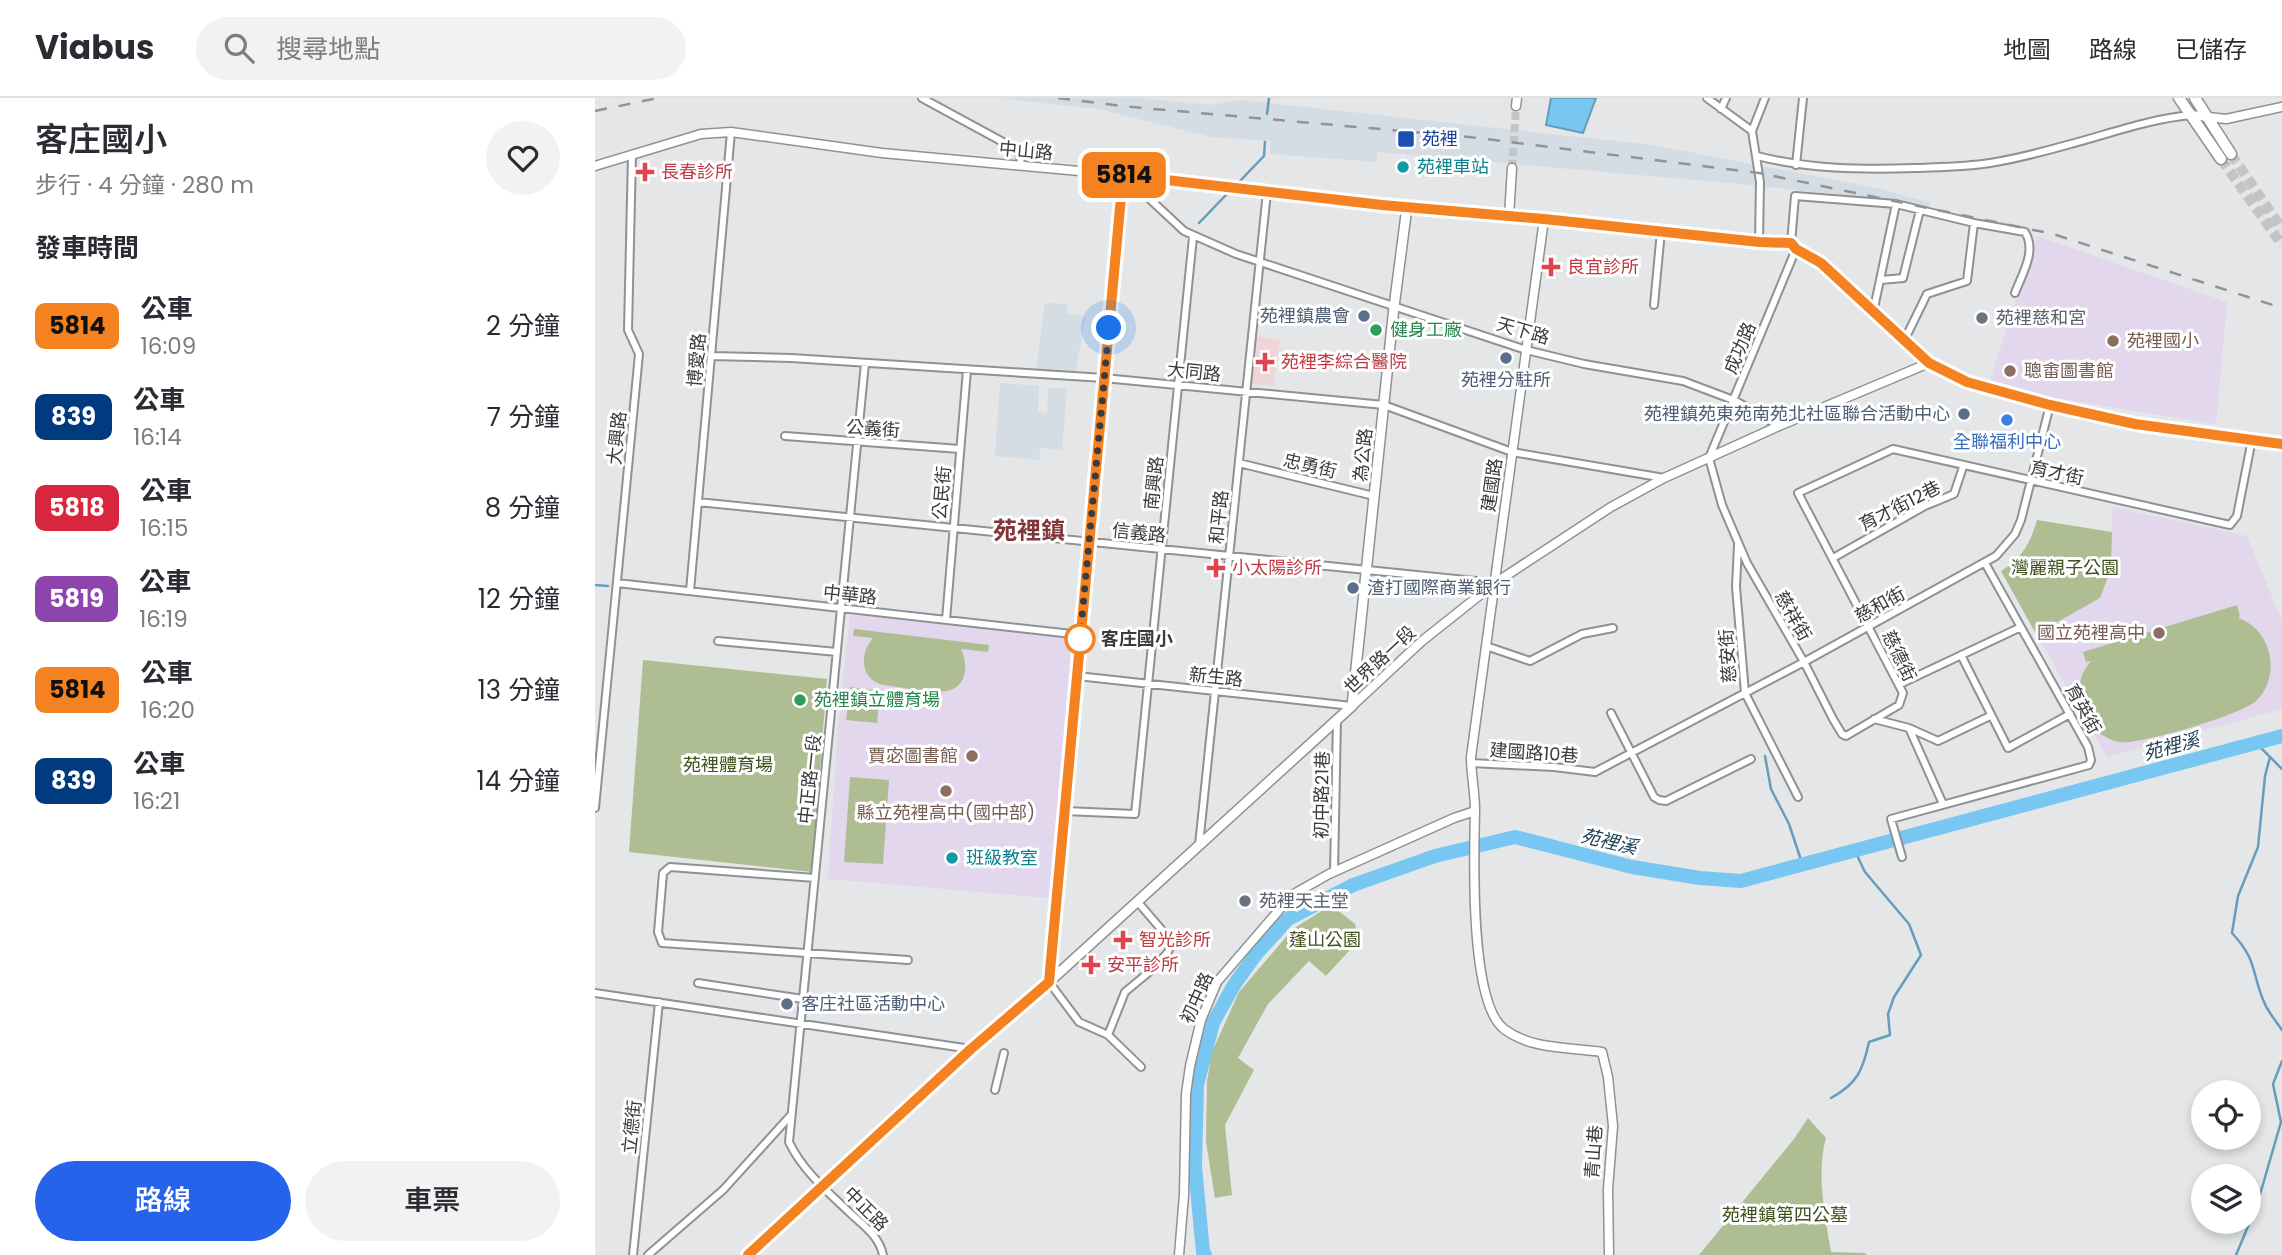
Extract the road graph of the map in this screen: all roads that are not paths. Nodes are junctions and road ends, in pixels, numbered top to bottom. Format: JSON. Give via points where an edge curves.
{"nodes":[{"id":1,"x":922,"y":98,"type":"edge"},
{"id":2,"x":1707,"y":98,"type":"edge"},
{"id":3,"x":1726,"y":98,"type":"edge"},
{"id":4,"x":1765,"y":98,"type":"edge"},
{"id":5,"x":1803,"y":98,"type":"edge"},
{"id":6,"x":2179,"y":98,"type":"edge"},
{"id":7,"x":2195,"y":98,"type":"edge"},
{"id":8,"x":2282,"y":107,"type":"edge"},
{"id":9,"x":1721,"y":109,"type":"junction"},
{"id":10,"x":2191,"y":116,"type":"junction"},
{"id":11,"x":2209,"y":119,"type":"junction"},
{"id":12,"x":1752,"y":131,"type":"junction"},
{"id":13,"x":731,"y":132,"type":"junction"},
{"id":14,"x":632,"y":155,"type":"junction"},
{"id":15,"x":1757,"y":156,"type":"junction"},
{"id":16,"x":1796,"y":165,"type":"junction"},
{"id":17,"x":595,"y":166,"type":"edge"},
{"id":18,"x":1021,"y":166,"type":"junction"},
{"id":19,"x":1512,"y":168,"type":"tunnel mouth"},
{"id":20,"x":1123,"y":175,"type":"junction"},
{"id":21,"x":1267,"y":192,"type":"junction"},
{"id":22,"x":1896,"y":204,"type":"junction"},
{"id":23,"x":1406,"y":207,"type":"junction"},
{"id":24,"x":1920,"y":210,"type":"junction"},
{"id":25,"x":1509,"y":216,"type":"junction"},
{"id":26,"x":1544,"y":219,"type":"junction"},
{"id":27,"x":1974,"y":223,"type":"junction"},
{"id":28,"x":1661,"y":231,"type":"junction"},
{"id":29,"x":1193,"y":237,"type":"junction"},
{"id":30,"x":1759,"y":242,"type":"junction"},
{"id":31,"x":1794,"y":246,"type":"junction"},
{"id":32,"x":1260,"y":260,"type":"junction"},
{"id":33,"x":1881,"y":280,"type":"junction"},
{"id":34,"x":2015,"y":293,"type":"dead end"},
{"id":35,"x":1654,"y":305,"type":"dead end"},
{"id":36,"x":1394,"y":307,"type":"junction"},
{"id":37,"x":1873,"y":313,"type":"junction"},
{"id":38,"x":1904,"y":341,"type":"junction"},
{"id":39,"x":1526,"y":350,"type":"junction"},
{"id":40,"x":711,"y":356,"type":"junction"},
{"id":41,"x":865,"y":363,"type":"junction"},
{"id":42,"x":1929,"y":363,"type":"junction"},
{"id":43,"x":967,"y":370,"type":"junction"},
{"id":44,"x":1104,"y":378,"type":"junction"},
{"id":45,"x":1178,"y":384,"type":"junction"},
{"id":46,"x":1246,"y":391,"type":"junction"},
{"id":47,"x":1734,"y":400,"type":"junction"},
{"id":48,"x":1384,"y":405,"type":"junction"},
{"id":49,"x":2050,"y":405,"type":"junction"},
{"id":50,"x":1779,"y":426,"type":"junction"},
{"id":51,"x":785,"y":436,"type":"dead end"},
{"id":52,"x":2252,"y":439,"type":"junction"},
{"id":53,"x":857,"y":442,"type":"junction"},
{"id":54,"x":2282,"y":444,"type":"edge"},
{"id":55,"x":960,"y":449,"type":"junction"},
{"id":56,"x":1512,"y":452,"type":"junction"},
{"id":57,"x":1709,"y":458,"type":"junction"},
{"id":58,"x":1239,"y":463,"type":"junction"},
{"id":59,"x":1963,"y":467,"type":"junction"},
{"id":60,"x":1664,"y":478,"type":"junction"},
{"id":61,"x":2031,"y":482,"type":"junction"},
{"id":62,"x":1798,"y":493,"type":"joint"},
{"id":63,"x":1374,"y":496,"type":"junction"},
{"id":64,"x":698,"y":502,"type":"junction"},
{"id":65,"x":850,"y":518,"type":"junction"},
{"id":66,"x":954,"y":528,"type":"junction"},
{"id":67,"x":1089,"y":542,"type":"junction"},
{"id":68,"x":1738,"y":543,"type":"junction"},
{"id":69,"x":1162,"y":550,"type":"junction"},
{"id":70,"x":1229,"y":556,"type":"junction"},
{"id":71,"x":1833,"y":558,"type":"junction"},
{"id":72,"x":1985,"y":563,"type":"junction"},
{"id":73,"x":1366,"y":570,"type":"junction"},
{"id":74,"x":617,"y":583,"type":"junction"},
{"id":75,"x":1495,"y":583,"type":"junction"},
{"id":76,"x":690,"y":591,"type":"junction"},
{"id":77,"x":841,"y":608,"type":"junction"},
{"id":78,"x":946,"y":620,"type":"junction"},
{"id":79,"x":1869,"y":627,"type":"junction"},
{"id":80,"x":2021,"y":627,"type":"junction"},
{"id":81,"x":1613,"y":628,"type":"dead end"},
{"id":82,"x":1081,"y":635,"type":"junction"},
{"id":83,"x":718,"y":640,"type":"dead end"},
{"id":84,"x":1486,"y":646,"type":"junction"},
{"id":85,"x":837,"y":652,"type":"junction"},
{"id":86,"x":1961,"y":655,"type":"junction"},
{"id":87,"x":1804,"y":662,"type":"junction"},
{"id":88,"x":1077,"y":676,"type":"junction"},
{"id":89,"x":1148,"y":684,"type":"junction"},
{"id":90,"x":1899,"y":684,"type":"junction"},
{"id":91,"x":1215,"y":691,"type":"junction"},
{"id":92,"x":1745,"y":693,"type":"junction"},
{"id":93,"x":1352,"y":706,"type":"junction"},
{"id":94,"x":1611,"y":713,"type":"dead end"},
{"id":95,"x":2070,"y":714,"type":"junction"},
{"id":96,"x":1990,"y":716,"type":"junction"},
{"id":97,"x":1337,"y":719,"type":"junction"},
{"id":98,"x":1874,"y":719,"type":"junction"},
{"id":99,"x":1909,"y":728,"type":"junction"},
{"id":100,"x":1846,"y":736,"type":"joint"},
{"id":101,"x":1632,"y":751,"type":"junction"},
{"id":102,"x":1751,"y":759,"type":"dead end"},
{"id":103,"x":1471,"y":760,"type":"junction"},
{"id":104,"x":1798,"y":797,"type":"dead end"},
{"id":105,"x":1943,"y":804,"type":"junction"},
{"id":106,"x":595,"y":808,"type":"edge"},
{"id":107,"x":1065,"y":811,"type":"junction"},
{"id":108,"x":1475,"y":811,"type":"junction"},
{"id":109,"x":1199,"y":846,"type":"junction"},
{"id":110,"x":1902,"y":857,"type":"dead end"},
{"id":111,"x":1334,"y":872,"type":"junction"},
{"id":112,"x":815,"y":878,"type":"junction"},
{"id":113,"x":1137,"y":901,"type":"junction"},
{"id":114,"x":807,"y":953,"type":"junction"},
{"id":115,"x":908,"y":960,"type":"dead end"},
{"id":116,"x":1049,"y":982,"type":"junction"},
{"id":117,"x":698,"y":983,"type":"dead end"},
{"id":118,"x":595,"y":993,"type":"edge"},
{"id":119,"x":803,"y":999,"type":"junction"},
{"id":120,"x":659,"y":1003,"type":"junction"},
{"id":121,"x":800,"y":1024,"type":"junction"},
{"id":122,"x":1108,"y":1035,"type":"junction"},
{"id":123,"x":971,"y":1049,"type":"junction"},
{"id":124,"x":1602,"y":1052,"type":"joint"},
{"id":125,"x":1004,"y":1053,"type":"dead end"},
{"id":126,"x":1141,"y":1067,"type":"dead end"},
{"id":127,"x":995,"y":1090,"type":"dead end"},
{"id":128,"x":792,"y":1114,"type":"junction"},
{"id":129,"x":823,"y":1187,"type":"junction"},
{"id":130,"x":633,"y":1255,"type":"edge"},
{"id":131,"x":648,"y":1255,"type":"edge"},
{"id":132,"x":748,"y":1255,"type":"edge"},
{"id":133,"x":883,"y":1255,"type":"edge"},
{"id":134,"x":1179,"y":1255,"type":"edge"},
{"id":135,"x":1609,"y":1255,"type":"edge"}],
"edges":[{"from":1,"to":18,"type":"street","via":[[1014,148]]},
{"from":2,"to":9,"type":"street"},
{"from":3,"to":9,"type":"street"},
{"from":4,"to":12,"type":"street"},
{"from":5,"to":16,"type":"street"},
{"from":6,"to":10,"type":"main road"},
{"from":7,"to":11,"type":"main road"},
{"from":8,"to":11,"type":"street"},
{"from":9,"to":12,"type":"street"},
{"from":10,"to":11,"type":"street"},
{"from":10,"to":11,"type":"main road","via":[[2226,156]]},
{"from":10,"to":16,"type":"street","via":[[2120,128],[1989,163],[1885,169]]},
{"from":12,"to":15,"type":"street"},
{"from":13,"to":14,"type":"street","name":"中山路","via":[[701,134]]},
{"from":13,"to":18,"type":"street","name":"中山路"},
{"from":13,"to":40,"type":"street","name":"博愛路"},
{"from":14,"to":17,"type":"street","name":"中山路"},
{"from":14,"to":74,"type":"street","name":"大興路","via":[[628,330],[639,354]]},
{"from":15,"to":16,"type":"street"},
{"from":15,"to":30,"type":"street"},
{"from":18,"to":20,"type":"street","name":"中山路"},
{"from":19,"to":25,"type":"street"},
{"from":20,"to":21,"type":"street","name":"中山路"},
{"from":20,"to":29,"type":"street","name":"天下路"},
{"from":20,"to":44,"type":"street"},
{"from":21,"to":23,"type":"street","name":"中山路"},
{"from":21,"to":32,"type":"street","name":"和平路"},
{"from":22,"to":24,"type":"street"},
{"from":22,"to":31,"type":"street","name":"成功路","via":[[1795,196]]},
{"from":22,"to":33,"type":"street"},
{"from":23,"to":25,"type":"street","name":"中山路"},
{"from":23,"to":36,"type":"main road","name":"為公路"},
{"from":24,"to":27,"type":"street"},
{"from":24,"to":33,"type":"street","via":[[1903,278]]},
{"from":25,"to":26,"type":"street","name":"中山路"},
{"from":26,"to":28,"type":"street","name":"中山路"},
{"from":26,"to":39,"type":"street","name":"建國路"},
{"from":27,"to":34,"type":"street","via":[[2025,232],[2029,238],[2029,258]]},
{"from":27,"to":38,"type":"street","via":[[1967,281],[1927,294]]},
{"from":28,"to":30,"type":"street","name":"中山路"},
{"from":28,"to":35,"type":"street"},
{"from":29,"to":32,"type":"street","name":"天下路"},
{"from":29,"to":45,"type":"street","name":"南興路"},
{"from":30,"to":31,"type":"street","name":"中山路"},
{"from":31,"to":37,"type":"street","via":[[1821,263]]},
{"from":31,"to":47,"type":"street","name":"成功路"},
{"from":32,"to":36,"type":"street","name":"天下路"},
{"from":32,"to":46,"type":"street","name":"和平路"},
{"from":33,"to":37,"type":"street"},
{"from":36,"to":39,"type":"street","name":"天下路"},
{"from":36,"to":48,"type":"main road","name":"為公路"},
{"from":37,"to":38,"type":"street"},
{"from":38,"to":42,"type":"street"},
{"from":39,"to":47,"type":"street","name":"天下路","via":[[1683,381]]},
{"from":39,"to":56,"type":"street","name":"建國路"},
{"from":40,"to":41,"type":"street","name":"大同路"},
{"from":40,"to":64,"type":"street","name":"博愛路"},
{"from":41,"to":43,"type":"street","name":"大同路"},
{"from":41,"to":53,"type":"street","name":"中正路一段"},
{"from":42,"to":49,"type":"street","via":[[1967,382]]},
{"from":42,"to":50,"type":"street"},
{"from":43,"to":44,"type":"street","name":"大同路"},
{"from":43,"to":55,"type":"street","name":"公民街"},
{"from":44,"to":45,"type":"street","name":"大同路"},
{"from":44,"to":67,"type":"street"},
{"from":45,"to":46,"type":"street","name":"大同路"},
{"from":45,"to":69,"type":"street","name":"南興路"},
{"from":46,"to":48,"type":"street","name":"大同路"},
{"from":46,"to":58,"type":"street","name":"和平路"},
{"from":47,"to":50,"type":"street","name":"天下路"},
{"from":47,"to":57,"type":"street","name":"成功路"},
{"from":48,"to":56,"type":"street","name":"大同路"},
{"from":48,"to":63,"type":"main road","name":"為公路"},
{"from":49,"to":52,"type":"street","via":[[2135,424]]},
{"from":49,"to":61,"type":"street","name":"慈和街"},
{"from":50,"to":57,"type":"street","name":"世界路一段"},
{"from":51,"to":53,"type":"street","name":"公義街"},
{"from":52,"to":54,"type":"street"},
{"from":52,"to":61,"type":"street","name":"育才街","via":[[2237,516],[2229,525]]},
{"from":53,"to":55,"type":"street","name":"公義街"},
{"from":53,"to":65,"type":"street","name":"中正路一段"},
{"from":55,"to":66,"type":"street","name":"公民街"},
{"from":56,"to":60,"type":"street","name":"大同路"},
{"from":56,"to":75,"type":"street","name":"建國路"},
{"from":57,"to":60,"type":"street","name":"世界路一段"},
{"from":57,"to":68,"type":"street","name":"慈祥街"},
{"from":58,"to":63,"type":"street","name":"忠勇街"},
{"from":58,"to":70,"type":"street","name":"和平路"},
{"from":59,"to":61,"type":"street","name":"育才街"},
{"from":59,"to":62,"type":"street","name":"育才街","via":[[1893,449]]},
{"from":59,"to":71,"type":"street","name":"育才街12巷","via":[[1954,494]]},
{"from":60,"to":75,"type":"street","name":"世界路一段"},
{"from":61,"to":72,"type":"street","name":"慈和街","via":[[2015,534]]},
{"from":62,"to":71,"type":"street","name":"慈德街"},
{"from":63,"to":73,"type":"main road","name":"為公路"},
{"from":64,"to":65,"type":"street","name":"信義路"},
{"from":64,"to":76,"type":"street","name":"博愛路"},
{"from":65,"to":66,"type":"street","name":"信義路"},
{"from":65,"to":77,"type":"street","name":"中正路一段"},
{"from":66,"to":67,"type":"street","name":"信義路"},
{"from":66,"to":78,"type":"street","name":"公民街"},
{"from":67,"to":69,"type":"street","name":"信義路"},
{"from":67,"to":82,"type":"street"},
{"from":68,"to":87,"type":"street","name":"慈祥街"},
{"from":68,"to":92,"type":"street","name":"慈安街","via":[[1736,587]]},
{"from":69,"to":70,"type":"street","name":"信義路"},
{"from":69,"to":89,"type":"street","name":"南興路"},
{"from":70,"to":73,"type":"street","name":"信義路"},
{"from":70,"to":91,"type":"street","name":"和平路"},
{"from":71,"to":79,"type":"street","name":"慈德街"},
{"from":72,"to":79,"type":"street","name":"慈和街"},
{"from":72,"to":80,"type":"street","name":"育英街"},
{"from":73,"to":75,"type":"street","name":"信義路"},
{"from":73,"to":93,"type":"main road","name":"為公路"},
{"from":74,"to":76,"type":"street","name":"中華路"},
{"from":74,"to":106,"type":"street","name":"大興路"},
{"from":75,"to":84,"type":"street","name":"建國路"},
{"from":75,"to":93,"type":"street","name":"世界路一段","via":[[1422,641]]},
{"from":76,"to":77,"type":"street","name":"中華路"},
{"from":77,"to":78,"type":"street","name":"中華路"},
{"from":77,"to":85,"type":"street","name":"中正路一段"},
{"from":78,"to":82,"type":"street","name":"中華路"},
{"from":79,"to":87,"type":"street","name":"慈和街"},
{"from":79,"to":90,"type":"street","name":"慈德街"},
{"from":80,"to":86,"type":"street"},
{"from":80,"to":95,"type":"street","name":"育英街"},
{"from":81,"to":84,"type":"street","via":[[1582,634],[1530,661]]},
{"from":82,"to":88,"type":"street"},
{"from":83,"to":85,"type":"street"},
{"from":84,"to":103,"type":"street","name":"建國路"},
{"from":85,"to":112,"type":"street","name":"中正路一段"},
{"from":86,"to":90,"type":"street"},
{"from":86,"to":96,"type":"street"},
{"from":87,"to":92,"type":"street","name":"慈和街"},
{"from":87,"to":100,"type":"street","name":"慈祥街"},
{"from":88,"to":89,"type":"street","name":"新生路"},
{"from":88,"to":107,"type":"street"},
{"from":89,"to":91,"type":"street","name":"新生路"},
{"from":89,"to":107,"type":"street","name":"南興路","via":[[1135,814]]},
{"from":90,"to":98,"type":"street","name":"慈德街","via":[[1903,692],[1899,705]]},
{"from":91,"to":93,"type":"street","name":"新生路"},
{"from":91,"to":109,"type":"street","name":"和平路"},
{"from":92,"to":101,"type":"street","name":"慈和街"},
{"from":92,"to":104,"type":"street","name":"慈安街"},
{"from":93,"to":97,"type":"main road","name":"世界路一段"},
{"from":94,"to":101,"type":"street"},
{"from":95,"to":96,"type":"street","via":[[2008,748]]},
{"from":95,"to":105,"type":"street","name":"育英街","via":[[2088,747],[2089,765]]},
{"from":96,"to":99,"type":"street","via":[[1938,741]]},
{"from":97,"to":109,"type":"main road","name":"世界路一段"},
{"from":97,"to":111,"type":"street","name":"初中路21巷"},
{"from":98,"to":99,"type":"street"},
{"from":98,"to":100,"type":"street","name":"慈德街"},
{"from":99,"to":105,"type":"street"},
{"from":101,"to":102,"type":"street","via":[[1654,797],[1666,801]]},
{"from":101,"to":103,"type":"street","name":"建國路10巷","via":[[1595,772]]},
{"from":103,"to":108,"type":"street","name":"建國路"},
{"from":105,"to":110,"type":"street","name":"育英街","via":[[1891,819]]},
{"from":107,"to":116,"type":"street"},
{"from":108,"to":111,"type":"street","name":"初中路"},
{"from":108,"to":124,"type":"street","name":"建國路","via":[[1476,938],[1492,1014],[1501,1027],[1529,1044]]},
{"from":109,"to":113,"type":"main road","name":"世界路一段"},
{"from":111,"to":134,"type":"street","name":"初中路","via":[[1292,895],[1217,982],[1201,1020],[1187,1094]]},
{"from":112,"to":114,"type":"street","name":"中正路一段"},
{"from":112,"to":114,"type":"street","via":[[670,867],[663,873],[661,943]]},
{"from":113,"to":116,"type":"main road","name":"世界路一段"},
{"from":113,"to":122,"type":"street","via":[[1172,942],[1154,968],[1125,992]]},
{"from":114,"to":115,"type":"street"},
{"from":114,"to":119,"type":"street","name":"中正路一段"},
{"from":116,"to":122,"type":"street","via":[[1079,1022]]},
{"from":116,"to":123,"type":"main road","name":"世界路一段"},
{"from":117,"to":119,"type":"street"},
{"from":118,"to":120,"type":"street"},
{"from":119,"to":121,"type":"street","name":"中正路一段"},
{"from":120,"to":121,"type":"street"},
{"from":120,"to":130,"type":"street","name":"立德街"},
{"from":121,"to":123,"type":"street"},
{"from":121,"to":128,"type":"street","name":"中正路一段"},
{"from":122,"to":126,"type":"street"},
{"from":123,"to":129,"type":"main road","name":"世界路一段"},
{"from":124,"to":135,"type":"street","name":"青山巷","via":[[1613,1126]]},
{"from":125,"to":127,"type":"street"},
{"from":128,"to":129,"type":"street","name":"中正路一段","via":[[789,1142],[795,1156]]},
{"from":128,"to":131,"type":"street","via":[[723,1190]]},
{"from":129,"to":132,"type":"main road","name":"世界路一段"},
{"from":129,"to":133,"type":"street","name":"中正路","via":[[880,1242]]}]}
